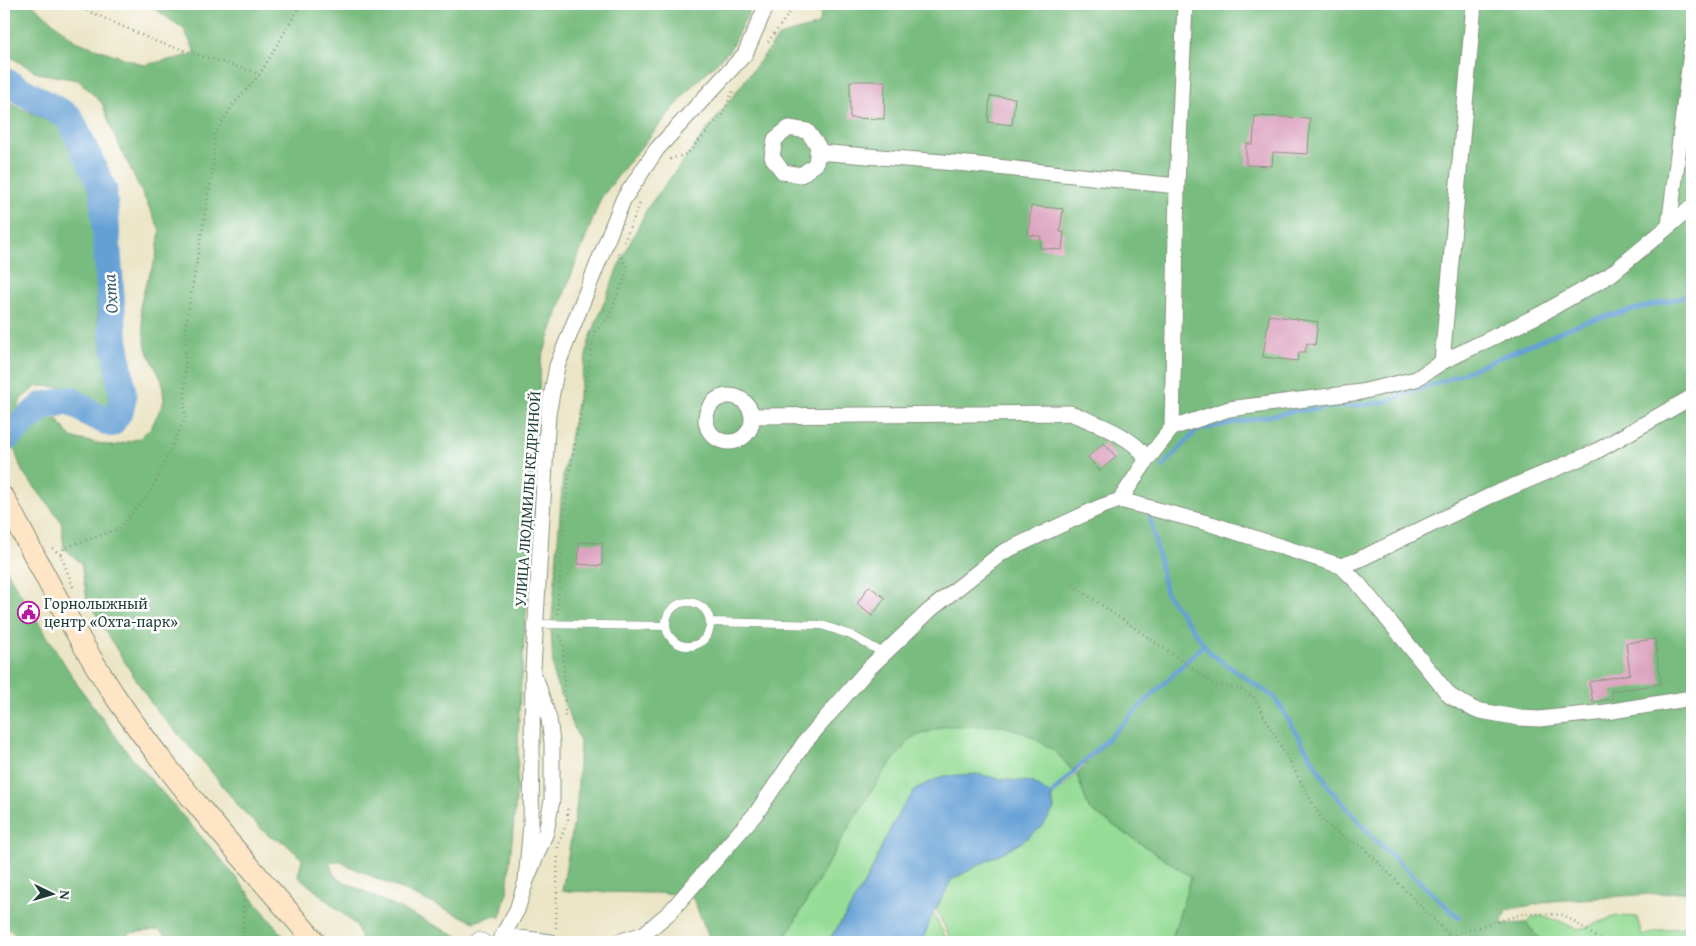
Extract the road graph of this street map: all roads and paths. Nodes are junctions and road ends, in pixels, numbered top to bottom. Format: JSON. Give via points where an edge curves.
{"nodes":[{"id":1,"x":73,"y":4,"type":"edge"},
{"id":2,"x":302,"y":4,"type":"edge"},
{"id":3,"x":767,"y":4,"type":"edge"},
{"id":4,"x":796,"y":4,"type":"edge"},
{"id":5,"x":1184,"y":4,"type":"edge"},
{"id":6,"x":1474,"y":4,"type":"edge"},
{"id":7,"x":1692,"y":44,"type":"edge"},
{"id":8,"x":763,"y":49,"type":"dead end"},
{"id":9,"x":260,"y":74,"type":"junction"},
{"id":10,"x":735,"y":87,"type":"dead end"},
{"id":11,"x":817,"y":152,"type":"dead end"},
{"id":12,"x":666,"y":165,"type":"dead end"},
{"id":13,"x":1177,"y":186,"type":"junction"},
{"id":14,"x":645,"y":196,"type":"dead end"},
{"id":15,"x":1692,"y":207,"type":"edge"},
{"id":16,"x":1669,"y":226,"type":"junction"},
{"id":17,"x":1442,"y":362,"type":"junction"},
{"id":18,"x":1692,"y":397,"type":"edge"},
{"id":19,"x":752,"y":416,"type":"dead end"},
{"id":20,"x":1172,"y":428,"type":"junction"},
{"id":21,"x":1146,"y":461,"type":"junction"},
{"id":22,"x":4,"y":498,"type":"edge"},
{"id":23,"x":1120,"y":500,"type":"junction"},
{"id":24,"x":64,"y":548,"type":"dead end"},
{"id":25,"x":1341,"y":566,"type":"junction"},
{"id":26,"x":1073,"y":585,"type":"dead end"},
{"id":27,"x":711,"y":622,"type":"junction"},
{"id":28,"x":536,"y":624,"type":"junction"},
{"id":29,"x":556,"y":625,"type":"junction"},
{"id":30,"x":666,"y":626,"type":"junction"},
{"id":31,"x":884,"y":653,"type":"junction"},
{"id":32,"x":1692,"y":698,"type":"edge"},
{"id":33,"x":565,"y":721,"type":"dead end"},
{"id":34,"x":567,"y":799,"type":"dead end"},
{"id":35,"x":244,"y":881,"type":"dead end"},
{"id":36,"x":1450,"y":936,"type":"junction"},
{"id":37,"x":554,"y":937,"type":"edge"},
{"id":38,"x":497,"y":940,"type":"edge"},
{"id":39,"x":243,"y":942,"type":"edge"},
{"id":40,"x":315,"y":942,"type":"edge"},
{"id":41,"x":471,"y":942,"type":"edge"},
{"id":42,"x":618,"y":942,"type":"edge"},
{"id":43,"x":1435,"y":942,"type":"edge"},
{"id":44,"x":1603,"y":942,"type":"edge"}],
"edges":[{"from":1,"to":9,"type":"path","via":[[157,42]]},
{"from":2,"to":9,"type":"path"},
{"from":3,"to":28,"type":"street","name":"УЛИЦА ЛЮДМИЛЫ КЕДРИНОЙ","via":[[745,54],[657,149],[623,200],[557,366],[548,414]]},
{"from":4,"to":8,"type":"path"},
{"from":5,"to":13,"type":"street"},
{"from":6,"to":17,"type":"street"},
{"from":7,"to":16,"type":"street"},
{"from":9,"to":24,"type":"path","via":[[232,105],[216,134],[185,330],[185,418],[150,493],[118,529]]},
{"from":10,"to":12,"type":"path","via":[[722,115],[699,141],[687,154],[671,158]]},
{"from":11,"to":13,"type":"street"},
{"from":13,"to":20,"type":"street"},
{"from":14,"to":29,"type":"path","via":[[619,253],[628,269],[609,317],[595,332],[567,488]]},
{"from":15,"to":16,"type":"street"},
{"from":16,"to":17,"type":"street","via":[[1610,274],[1541,314]]},
{"from":17,"to":20,"type":"street","via":[[1416,379],[1361,392],[1229,409]]},
{"from":18,"to":25,"type":"street","via":[[1595,452],[1490,496]]},
{"from":19,"to":21,"type":"street","via":[[1070,414],[1126,439],[1141,451]]},
{"from":20,"to":21,"type":"street"},
{"from":21,"to":23,"type":"street"},
{"from":22,"to":40,"type":"street","via":[[75,630],[116,698],[165,764]]},
{"from":23,"to":25,"type":"street","via":[[1210,524]]},
{"from":23,"to":31,"type":"street","via":[[1003,552],[930,610]]},
{"from":25,"to":32,"type":"street","via":[[1450,696],[1475,710],[1539,719]]},
{"from":26,"to":36,"type":"path","via":[[1216,685],[1241,689],[1254,698],[1321,818],[1348,841],[1363,847]]},
{"from":27,"to":30,"type":"lane","via":[[705,609],[694,602],[680,604],[669,612]]},
{"from":27,"to":30,"type":"lane","via":[[708,636],[697,645],[684,646],[672,639]]},
{"from":27,"to":31,"type":"lane","via":[[822,625],[851,635]]},
{"from":28,"to":29,"type":"lane"},
{"from":28,"to":38,"type":"street","name":"УЛИЦА ЛЮДМИЛЫ КЕДРИНОЙ","via":[[533,669],[549,719],[552,800],[546,832],[517,910]]},
{"from":29,"to":30,"type":"lane"},
{"from":29,"to":33,"type":"path","via":[[563,642]]},
{"from":31,"to":42,"type":"street","via":[[805,742],[757,812],[670,912],[644,934]]},
{"from":34,"to":37,"type":"path","via":[[568,818],[558,846]]},
{"from":35,"to":39,"type":"path"},
{"from":36,"to":43,"type":"path"},
{"from":36,"to":44,"type":"path","via":[[1525,913],[1564,915]]},
{"from":37,"to":38,"type":"street"},
{"from":38,"to":41,"type":"lane","via":[[478,936]]}]}
